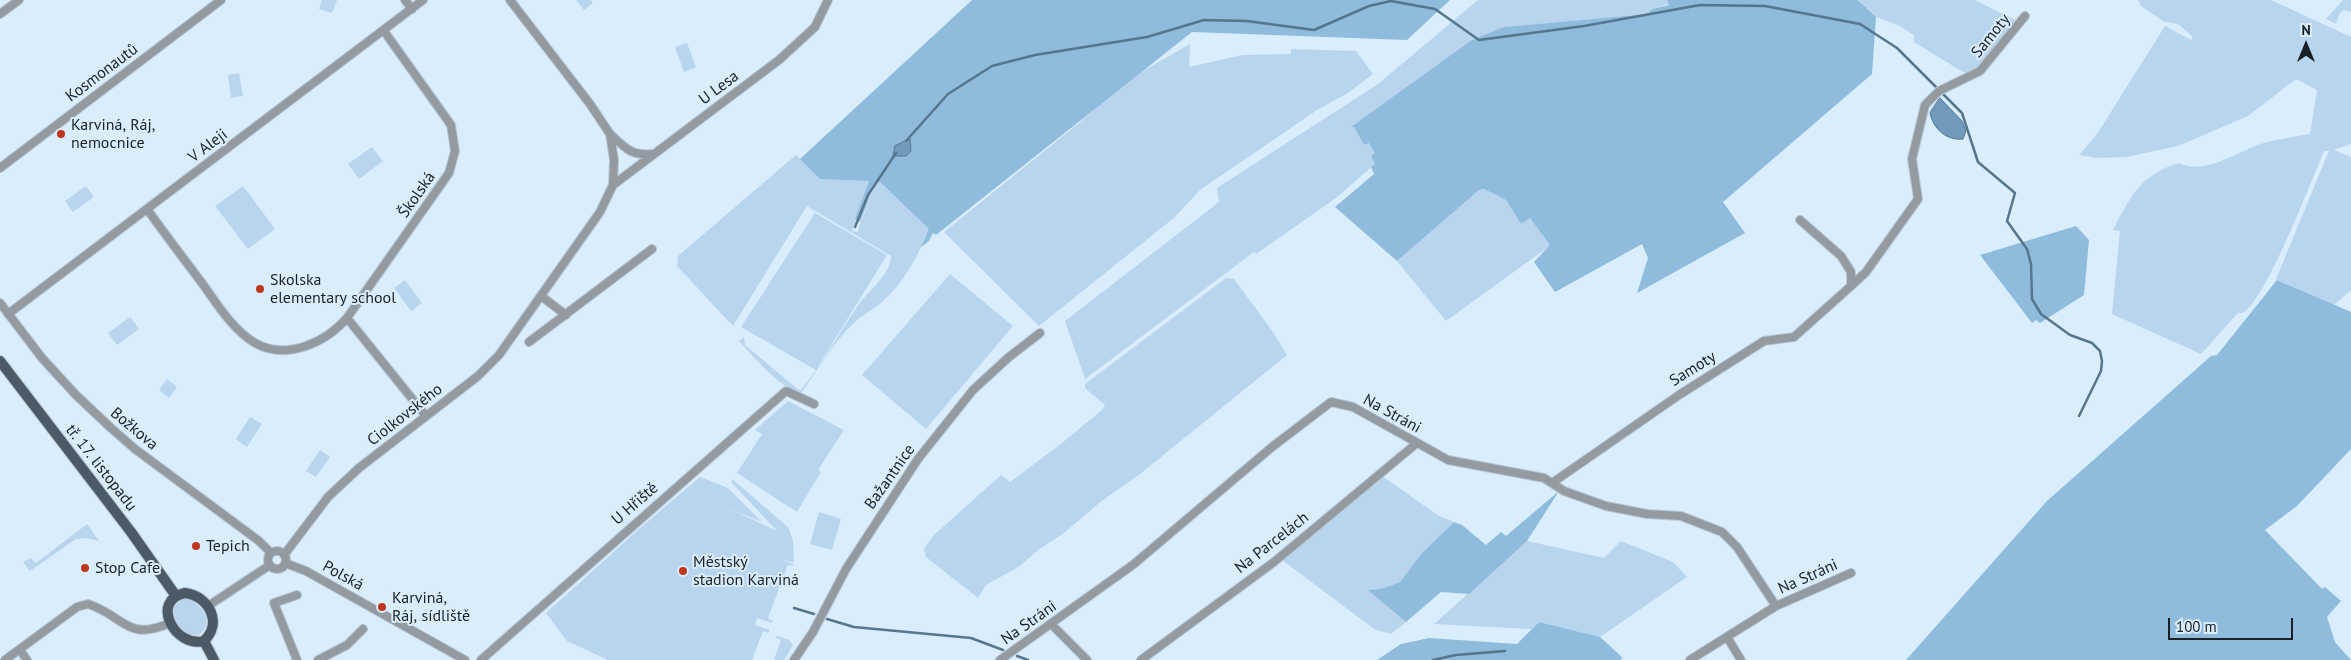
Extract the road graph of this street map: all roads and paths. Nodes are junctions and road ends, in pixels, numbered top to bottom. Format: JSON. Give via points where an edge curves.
{"nodes":[{"id":1,"x":19,"y":0,"type":"edge"},
{"id":2,"x":221,"y":0,"type":"edge"},
{"id":3,"x":405,"y":0,"type":"edge"},
{"id":4,"x":423,"y":0,"type":"edge"},
{"id":5,"x":510,"y":0,"type":"edge"},
{"id":6,"x":828,"y":0,"type":"edge"},
{"id":7,"x":412,"y":9,"type":"junction"},
{"id":8,"x":0,"y":14,"type":"edge"},
{"id":9,"x":2025,"y":16,"type":"dead end"},
{"id":10,"x":384,"y":31,"type":"junction"},
{"id":11,"x":610,"y":134,"type":"junction"},
{"id":12,"x":655,"y":154,"type":"junction"},
{"id":13,"x":0,"y":168,"type":"edge"},
{"id":14,"x":613,"y":185,"type":"junction"},
{"id":15,"x":147,"y":209,"type":"junction"},
{"id":16,"x":1800,"y":220,"type":"dead end"},
{"id":17,"x":652,"y":249,"type":"dead end"},
{"id":18,"x":1850,"y":286,"type":"junction"},
{"id":19,"x":541,"y":296,"type":"junction"},
{"id":20,"x":0,"y":303,"type":"edge"},
{"id":21,"x":8,"y":314,"type":"junction"},
{"id":22,"x":566,"y":315,"type":"junction"},
{"id":23,"x":348,"y":318,"type":"junction"},
{"id":24,"x":1040,"y":333,"type":"dead end"},
{"id":25,"x":530,"y":342,"type":"dead end"},
{"id":26,"x":0,"y":361,"type":"edge"},
{"id":27,"x":814,"y":404,"type":"dead end"},
{"id":28,"x":426,"y":416,"type":"junction"},
{"id":29,"x":1416,"y":443,"type":"junction"},
{"id":30,"x":1552,"y":483,"type":"junction"},
{"id":31,"x":271,"y":554,"type":"junction"},
{"id":32,"x":285,"y":559,"type":"junction"},
{"id":33,"x":270,"y":565,"type":"junction"},
{"id":34,"x":1851,"y":573,"type":"dead end"},
{"id":35,"x":297,"y":595,"type":"dead end"},
{"id":36,"x":176,"y":596,"type":"junction"},
{"id":37,"x":208,"y":606,"type":"junction"},
{"id":38,"x":1776,"y":606,"type":"junction"},
{"id":39,"x":170,"y":623,"type":"junction"},
{"id":40,"x":1051,"y":624,"type":"junction"},
{"id":41,"x":363,"y":629,"type":"dead end"},
{"id":42,"x":1727,"y":637,"type":"junction"},
{"id":43,"x":204,"y":641,"type":"junction"},
{"id":44,"x":20,"y":650,"type":"junction"},
{"id":45,"x":5,"y":660,"type":"edge"},
{"id":46,"x":27,"y":660,"type":"edge"},
{"id":47,"x":214,"y":660,"type":"edge"},
{"id":48,"x":297,"y":660,"type":"edge"},
{"id":49,"x":318,"y":660,"type":"edge"},
{"id":50,"x":465,"y":660,"type":"edge"},
{"id":51,"x":481,"y":660,"type":"edge"},
{"id":52,"x":794,"y":660,"type":"edge"},
{"id":53,"x":1000,"y":660,"type":"edge"},
{"id":54,"x":1087,"y":660,"type":"edge"},
{"id":55,"x":1141,"y":660,"type":"edge"},
{"id":56,"x":1690,"y":660,"type":"edge"},
{"id":57,"x":1741,"y":660,"type":"edge"}],
"edges":[{"from":1,"to":8,"type":"street"},
{"from":2,"to":13,"type":"street","name":"Kosmonautů"},
{"from":3,"to":7,"type":"street"},
{"from":4,"to":7,"type":"street","name":"V Aleji"},
{"from":5,"to":11,"type":"street","name":"Ciolkovského"},
{"from":6,"to":12,"type":"street","name":"U Lesa","via":[[815,27],[779,60]]},
{"from":7,"to":10,"type":"street","name":"V Aleji"},
{"from":9,"to":18,"type":"street","name":"Samoty","via":[[1980,71],[1939,91],[1925,105],[1912,159],[1918,199],[1866,272]]},
{"from":10,"to":15,"type":"street","name":"V Aleji"},
{"from":10,"to":23,"type":"street","name":"Školská","via":[[451,125],[455,151],[449,173]]},
{"from":11,"to":12,"type":"street","via":[[626,150],[640,155]]},
{"from":11,"to":14,"type":"street","name":"Ciolkovského"},
{"from":12,"to":14,"type":"street","name":"U Lesa"},
{"from":14,"to":19,"type":"street","name":"Ciolkovského","via":[[600,212]]},
{"from":15,"to":21,"type":"street","name":"V Aleji"},
{"from":15,"to":23,"type":"street","name":"Školská","via":[[223,312],[256,343],[277,348],[304,347],[336,332]]},
{"from":16,"to":18,"type":"street","via":[[1840,256],[1851,272]]},
{"from":17,"to":22,"type":"street"},
{"from":18,"to":30,"type":"street","name":"Samoty","via":[[1794,337],[1764,341],[1679,394]]},
{"from":19,"to":22,"type":"street"},
{"from":19,"to":28,"type":"street","name":"Ciolkovského","via":[[499,355],[478,376]]},
{"from":20,"to":21,"type":"street","name":"Božkova"},
{"from":21,"to":31,"type":"street","name":"Božkova","via":[[42,358],[111,428]]},
{"from":22,"to":25,"type":"street"},
{"from":23,"to":28,"type":"street"},
{"from":24,"to":52,"type":"street","name":"Bažantnice","via":[[1009,356],[973,390],[918,459],[846,569],[813,632]]},
{"from":26,"to":36,"type":"main road","name":"tř. 17. listopadu","via":[[98,487]]},
{"from":27,"to":51,"type":"street","name":"U Hřiště","via":[[786,391]]},
{"from":28,"to":32,"type":"street","name":"Ciolkovského","via":[[359,468],[328,497]]},
{"from":29,"to":30,"type":"street","name":"Na Stráni","via":[[1448,460],[1544,478]]},
{"from":29,"to":40,"type":"street","name":"Na Stráni","via":[[1353,407],[1331,402],[1272,446],[1134,564]]},
{"from":29,"to":55,"type":"street","name":"Na Parcelách","via":[[1274,562]]},
{"from":30,"to":38,"type":"street","name":"Na Stráni","via":[[1564,491],[1606,506],[1647,514],[1681,516],[1722,532],[1737,547]]},
{"from":31,"to":32,"type":"street","via":[[278,552]]},
{"from":31,"to":33,"type":"street"},
{"from":32,"to":33,"type":"street","via":[[280,568]]},
{"from":32,"to":50,"type":"street","name":"Polská"},
{"from":33,"to":37,"type":"street"},
{"from":34,"to":38,"type":"street","name":"Na Stráni"},
{"from":35,"to":48,"type":"street","via":[[274,603]]},
{"from":36,"to":37,"type":"main road","via":[[193,594]]},
{"from":36,"to":39,"type":"main road","via":[[168,608]]},
{"from":37,"to":43,"type":"main road","via":[[214,627]]},
{"from":38,"to":42,"type":"street","name":"Na Stráni"},
{"from":39,"to":43,"type":"main road","via":[[184,638]]},
{"from":39,"to":44,"type":"street","via":[[143,631],[134,629],[88,604],[77,607]]},
{"from":40,"to":53,"type":"street","name":"Na Stráni"},
{"from":40,"to":54,"type":"street"},
{"from":41,"to":49,"type":"street","via":[[347,645]]},
{"from":42,"to":56,"type":"street","name":"Na Stráni"},
{"from":42,"to":57,"type":"street"},
{"from":43,"to":47,"type":"main road"},
{"from":44,"to":45,"type":"street"},
{"from":44,"to":46,"type":"street"}]}
